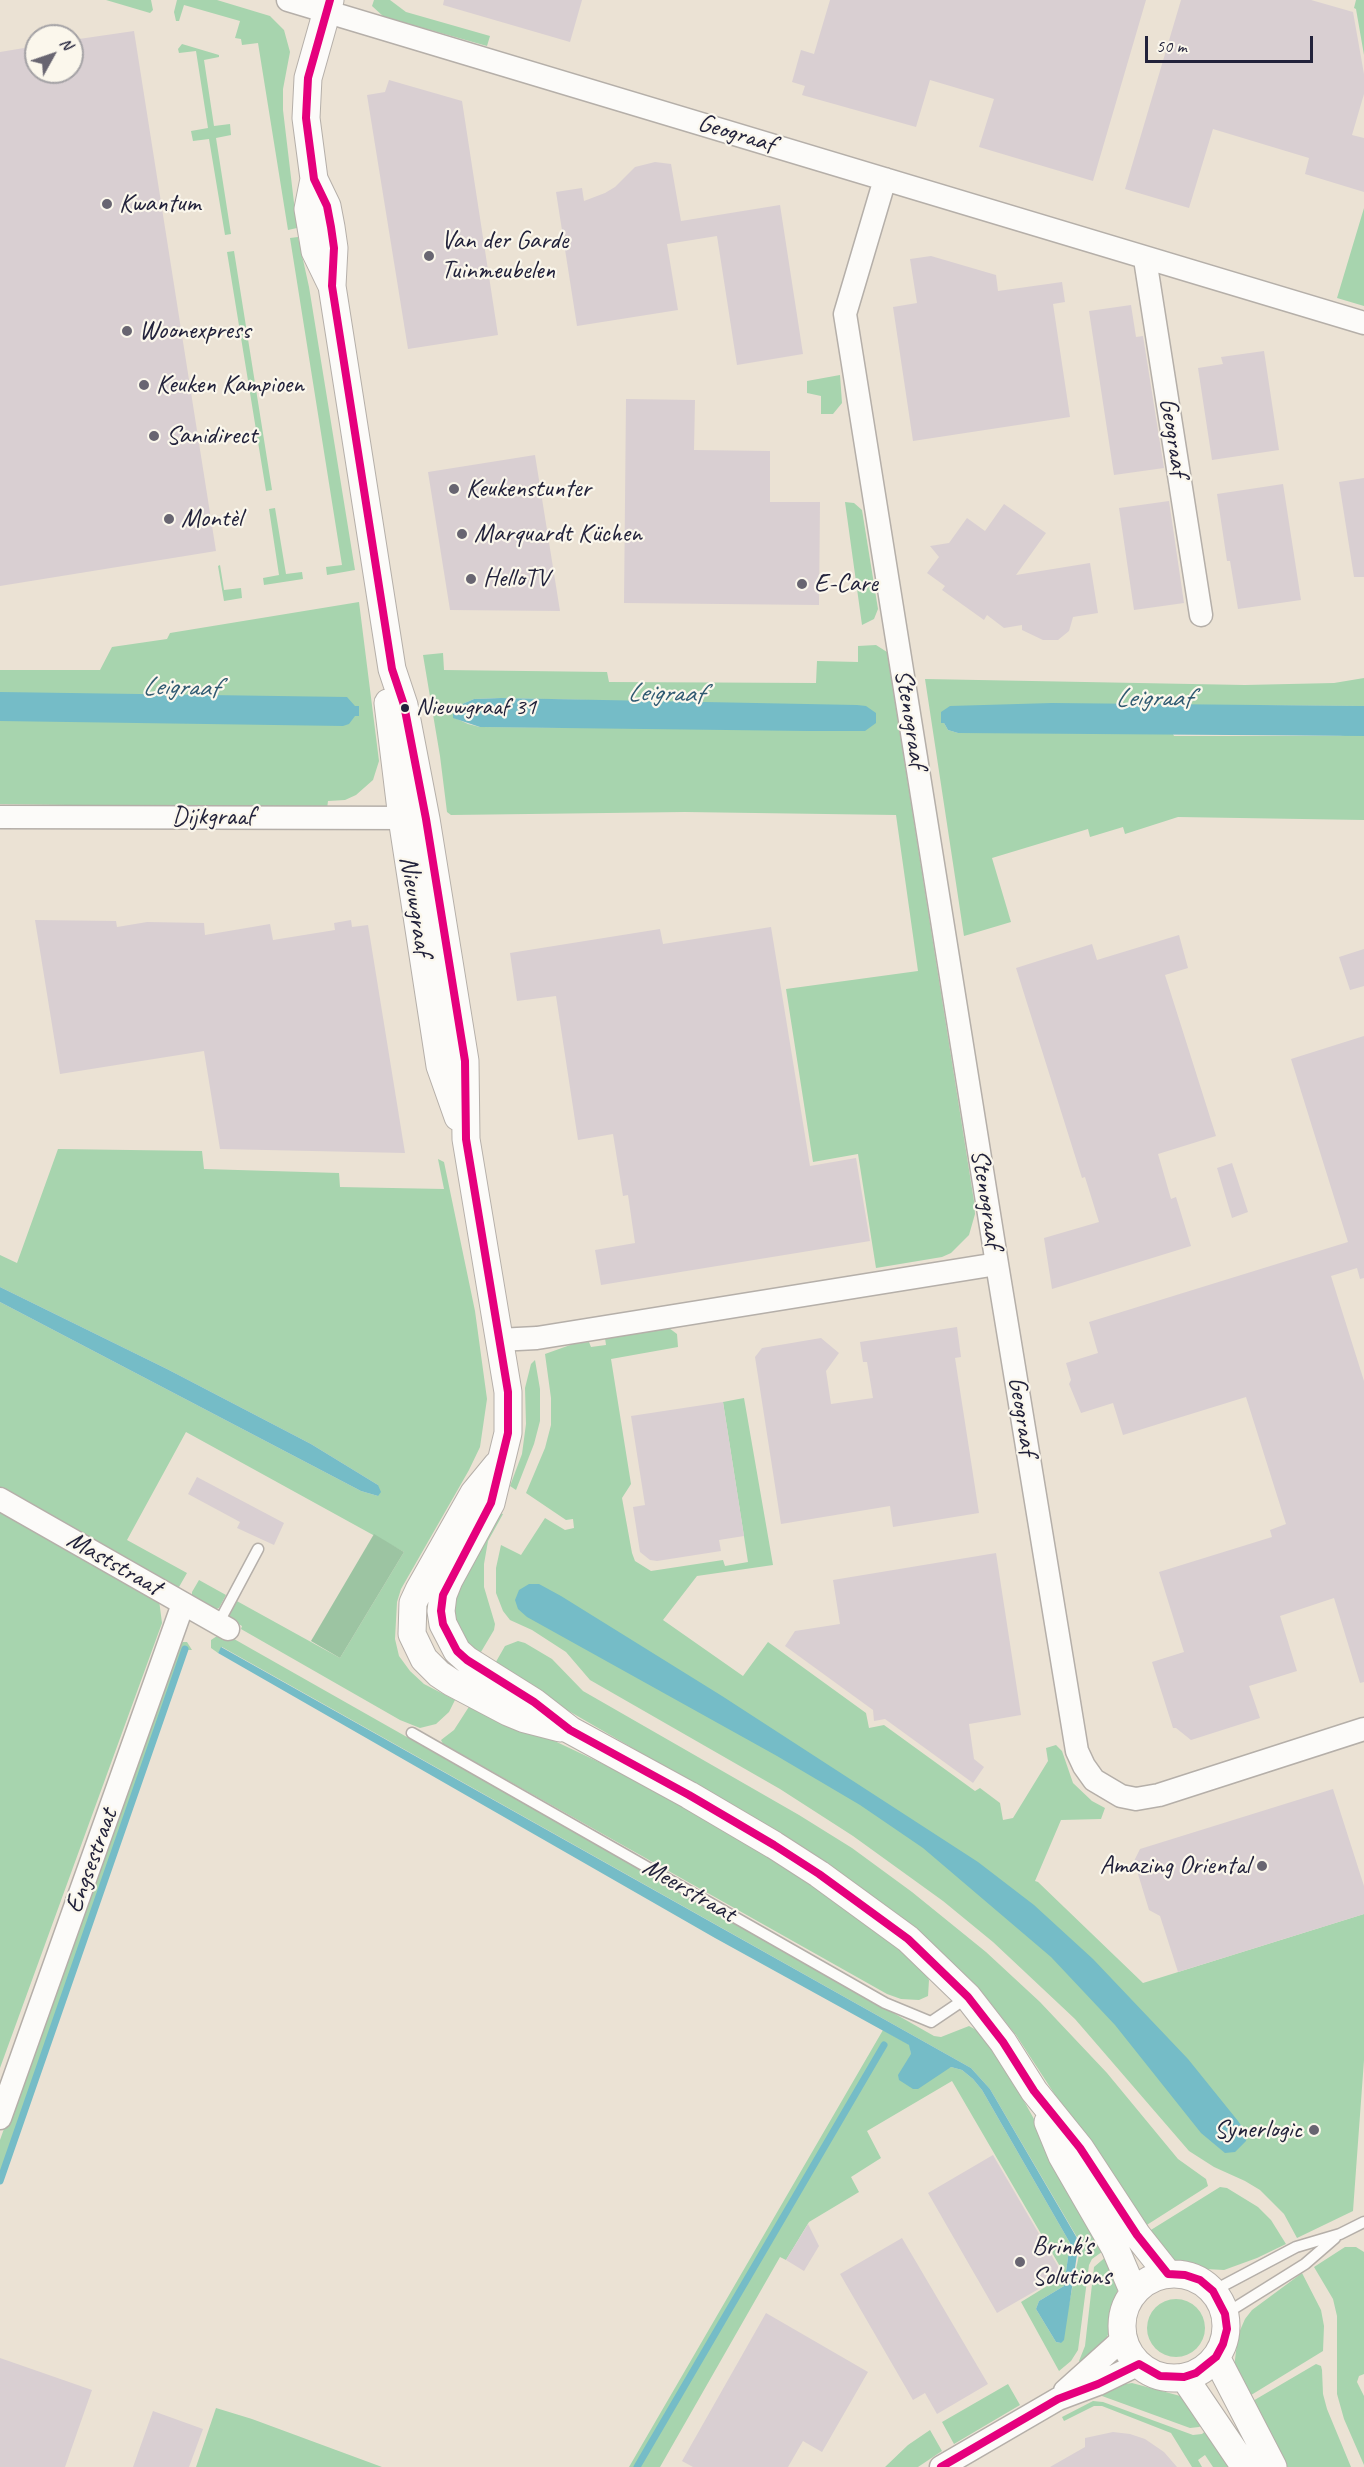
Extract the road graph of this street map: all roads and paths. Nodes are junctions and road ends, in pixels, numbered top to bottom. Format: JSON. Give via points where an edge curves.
{"nodes":[{"id":1,"x":288,"y":0,"type":"edge"},
{"id":2,"x":329,"y":6,"type":"edge"},
{"id":3,"x":885,"y":179,"type":"junction"},
{"id":4,"x":1145,"y":259,"type":"junction"},
{"id":5,"x":1364,"y":323,"type":"edge"},
{"id":6,"x":1202,"y":615,"type":"dead end"},
{"id":7,"x":0,"y":817,"type":"edge"},
{"id":8,"x":414,"y":818,"type":"junction"},
{"id":9,"x":997,"y":1264,"type":"junction"},
{"id":10,"x":498,"y":1340,"type":"junction"},
{"id":11,"x":0,"y":1498,"type":"edge"},
{"id":12,"x":258,"y":1549,"type":"dead end"},
{"id":13,"x":183,"y":1604,"type":"junction"},
{"id":14,"x":223,"y":1627,"type":"joint"},
{"id":15,"x":1364,"y":1729,"type":"edge"},
{"id":16,"x":412,"y":1733,"type":"dead end"},
{"id":17,"x":968,"y":1997,"type":"junction"},
{"id":18,"x":1034,"y":2091,"type":"junction"},
{"id":19,"x":0,"y":2118,"type":"edge"},
{"id":20,"x":1364,"y":2222,"type":"edge"},
{"id":21,"x":1340,"y":2234,"type":"junction"},
{"id":22,"x":1168,"y":2274,"type":"junction"},
{"id":23,"x":1134,"y":2292,"type":"junction"},
{"id":24,"x":1219,"y":2302,"type":"junction"},
{"id":25,"x":1124,"y":2338,"type":"junction"},
{"id":26,"x":1216,"y":2357,"type":"junction"},
{"id":27,"x":1139,"y":2364,"type":"junction"},
{"id":28,"x":1184,"y":2377,"type":"junction"},
{"id":29,"x":1058,"y":2399,"type":"junction"},
{"id":30,"x":941,"y":2467,"type":"edge"},
{"id":31,"x":1245,"y":2467,"type":"edge"},
{"id":32,"x":1273,"y":2467,"type":"edge"}],
"edges":[{"from":1,"to":2,"type":"street"},
{"from":2,"to":3,"type":"street","name":"Geograaf"},
{"from":2,"to":8,"type":"street","name":"Nieuwgraaf","via":[[308,78],[306,118],[314,179],[327,206],[331,227],[332,286],[392,669],[404,705]]},
{"from":3,"to":4,"type":"street","name":"Geograaf"},
{"from":3,"to":9,"type":"street","name":"Stenograaf","via":[[845,314]]},
{"from":4,"to":5,"type":"street","name":"Geograaf"},
{"from":4,"to":6,"type":"street","name":"Geograaf"},
{"from":7,"to":8,"type":"street","name":"Dijkgraaf"},
{"from":8,"to":10,"type":"street","name":"Nieuwgraaf","via":[[465,1060],[466,1139]]},
{"from":9,"to":10,"type":"street","via":[[537,1338]]},
{"from":9,"to":15,"type":"street","name":"Geograaf","via":[[1077,1751],[1094,1780],[1121,1796],[1136,1799],[1159,1795]]},
{"from":10,"to":17,"type":"street","name":"Nieuwgraaf","via":[[508,1392],[508,1433],[503,1457],[491,1503],[449,1580],[441,1611],[443,1624],[476,1682],[534,1702],[570,1730],[819,1874],[908,1939]]},
{"from":11,"to":13,"type":"street","name":"Maststraat"},
{"from":12,"to":14,"type":"lane"},
{"from":13,"to":14,"type":"street","name":"Maststraat"},
{"from":13,"to":19,"type":"street","name":"Engsestraat"},
{"from":16,"to":17,"type":"lane","name":"Meerstraat","via":[[885,2002],[931,2022]]},
{"from":17,"to":18,"type":"street","name":"Nieuwgraaf"},
{"from":18,"to":22,"type":"street","via":[[1080,2148],[1137,2235]]},
{"from":18,"to":23,"type":"street","via":[[1062,2156],[1115,2248]]},
{"from":20,"to":21,"type":"lane"},
{"from":21,"to":24,"type":"lane","via":[[1305,2264]]},
{"from":21,"to":24,"type":"lane","via":[[1296,2247]]},
{"from":22,"to":23,"type":"street","via":[[1149,2280]]},
{"from":22,"to":24,"type":"street","via":[[1200,2280]]},
{"from":23,"to":25,"type":"street","via":[[1124,2314]]},
{"from":24,"to":26,"type":"street","via":[[1227,2329]]},
{"from":25,"to":27,"type":"street"},
{"from":25,"to":29,"type":"street"},
{"from":26,"to":28,"type":"street","via":[[1202,2370]]},
{"from":26,"to":32,"type":"street"},
{"from":27,"to":28,"type":"street","via":[[1160,2376]]},
{"from":27,"to":29,"type":"street"},
{"from":28,"to":31,"type":"street"},
{"from":29,"to":30,"type":"street"}]}
